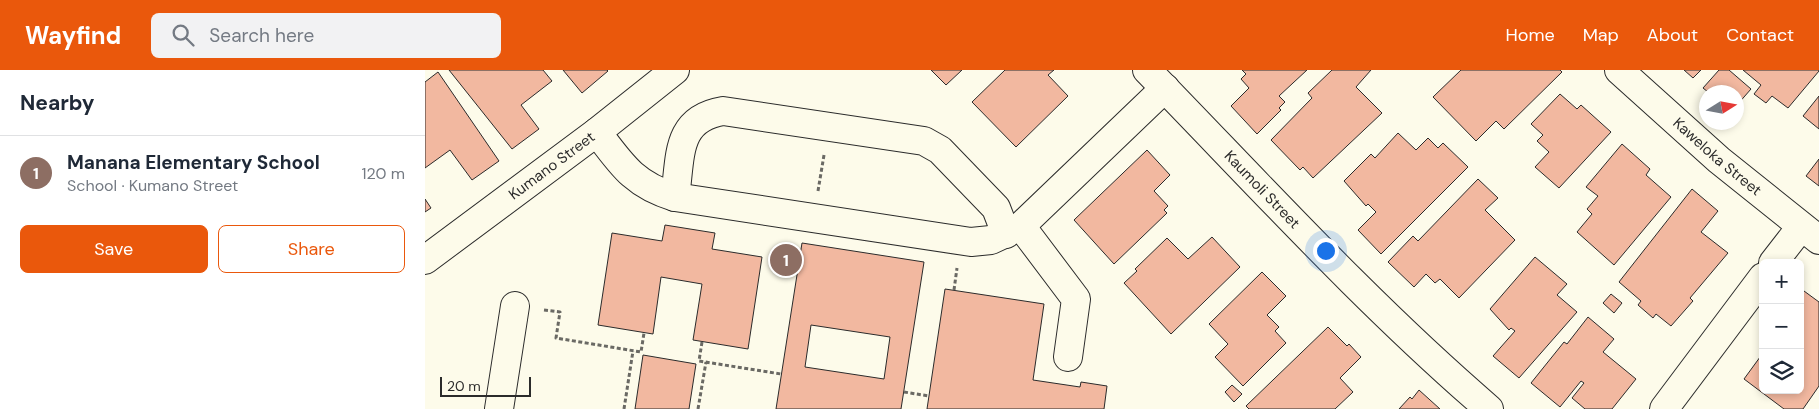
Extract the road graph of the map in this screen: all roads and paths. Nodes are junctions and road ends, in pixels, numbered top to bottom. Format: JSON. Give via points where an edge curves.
{"nodes":[{"id":1,"x":675,"y":70,"type":"edge"},
{"id":2,"x":1619,"y":70,"type":"edge"},
{"id":3,"x":1156,"y":79,"type":"edge"},
{"id":4,"x":597,"y":132,"type":"junction"},
{"id":5,"x":825,"y":151,"type":"dead end"},
{"id":6,"x":817,"y":196,"type":"dead end"},
{"id":7,"x":675,"y":197,"type":"junction"},
{"id":8,"x":1013,"y":230,"type":"junction"},
{"id":9,"x":1810,"y":233,"type":"edge"},
{"id":10,"x":1778,"y":259,"type":"edge"},
{"id":11,"x":425,"y":260,"type":"edge"},
{"id":12,"x":957,"y":269,"type":"dead end"},
{"id":13,"x":1759,"y":282,"type":"edge"},
{"id":14,"x":954,"y":290,"type":"dead end"},
{"id":15,"x":515,"y":306,"type":"dead end"},
{"id":16,"x":560,"y":312,"type":"dead end"},
{"id":17,"x":644,"y":333,"type":"dead end"},
{"id":18,"x":702,"y":342,"type":"dead end"},
{"id":19,"x":633,"y":350,"type":"junction"},
{"id":20,"x":1068,"y":357,"type":"dead end"},
{"id":21,"x":706,"y":362,"type":"junction"},
{"id":22,"x":781,"y":374,"type":"dead end"},
{"id":23,"x":904,"y":392,"type":"dead end"},
{"id":24,"x":929,"y":396,"type":"dead end"},
{"id":25,"x":499,"y":409,"type":"edge"},
{"id":26,"x":624,"y":409,"type":"edge"},
{"id":27,"x":698,"y":409,"type":"edge"},
{"id":28,"x":1489,"y":409,"type":"edge"},
{"id":29,"x":1664,"y":409,"type":"edge"}],
"edges":[{"from":1,"to":4,"type":"street","name":"Kumano Street"},
{"from":2,"to":9,"type":"street","name":"Kaweloka Street","via":[[1719,160]]},
{"from":3,"to":8,"type":"street"},
{"from":3,"to":28,"type":"street","name":"Kaumoli Street","via":[[1348,280]]},
{"from":4,"to":7,"type":"street","via":[[628,172],[654,191]]},
{"from":4,"to":11,"type":"street","name":"Kumano Street"},
{"from":5,"to":6,"type":"path"},
{"from":7,"to":8,"type":"street","via":[[971,242],[991,240]]},
{"from":7,"to":8,"type":"street","via":[[683,142],[692,124],[708,114],[723,111],[924,142],[941,150]]},
{"from":8,"to":20,"type":"street","via":[[1076,299]]},
{"from":9,"to":10,"type":"street"},
{"from":12,"to":14,"type":"path"},
{"from":13,"to":29,"type":"street"},
{"from":15,"to":25,"type":"street"},
{"from":16,"to":19,"type":"path","via":[[556,338]]},
{"from":17,"to":19,"type":"path","via":[[641,352]]},
{"from":18,"to":21,"type":"path","via":[[699,361]]},
{"from":19,"to":26,"type":"path"},
{"from":21,"to":22,"type":"path"},
{"from":21,"to":27,"type":"path"},
{"from":23,"to":24,"type":"path"}]}
